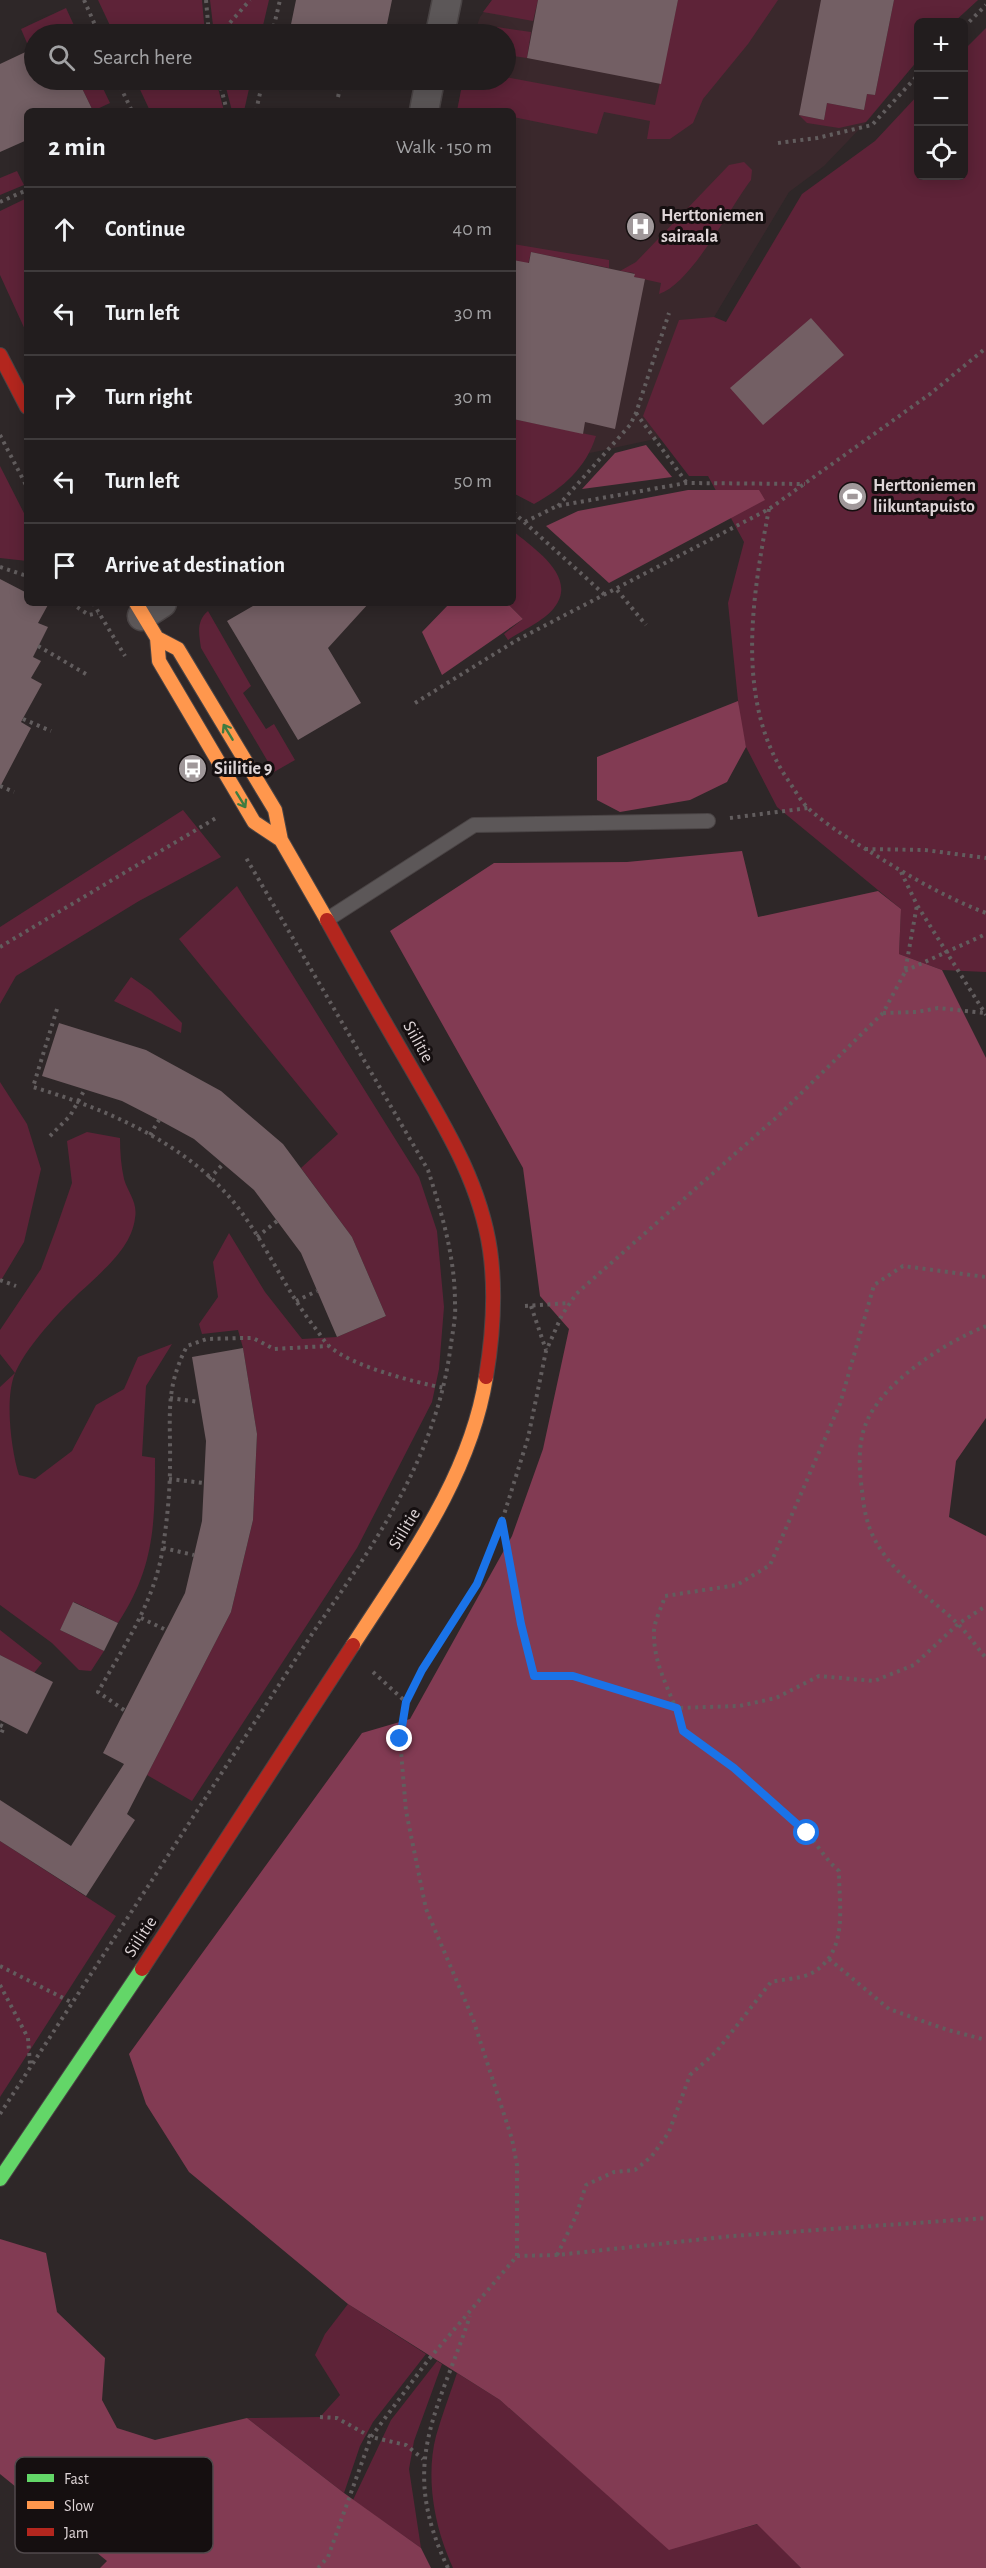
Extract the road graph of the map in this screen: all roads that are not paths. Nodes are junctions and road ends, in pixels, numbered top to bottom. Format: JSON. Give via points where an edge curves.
{"nodes":[{"id":1,"x":447,"y":0,"type":"edge"},
{"id":2,"x":442,"y":24,"type":"edge"},
{"id":3,"x":428,"y":90,"type":"edge"},
{"id":4,"x":425,"y":108,"type":"edge"},
{"id":5,"x":0,"y":355,"type":"edge"},
{"id":6,"x":24,"y":401,"type":"edge"},
{"id":7,"x":149,"y":615,"type":"edge"},
{"id":8,"x":708,"y":821,"type":"road end"},
{"id":9,"x":281,"y":840,"type":"junction"},
{"id":10,"x":328,"y":919,"type":"junction"},
{"id":11,"x":0,"y":2179,"type":"edge"}],
"edges":[{"from":1,"to":2,"type":"street"},
{"from":3,"to":4,"type":"street"},
{"from":5,"to":6,"type":"street"},
{"from":9,"to":7,"type":"street","name":"Siilitie","one_way":true,"via":[[275,810],[189,666]]},
{"from":7,"to":9,"type":"street","name":"Siilitie","one_way":true,"via":[[159,661],[254,822]]},
{"from":8,"to":10,"type":"lane","via":[[474,825]]},
{"from":9,"to":10,"type":"street","name":"Siilitie"},
{"from":10,"to":11,"type":"street","name":"Siilitie","via":[[453,1141],[484,1219],[493,1284],[489,1365],[480,1409],[455,1478],[418,1544],[102,2030]]}]}
